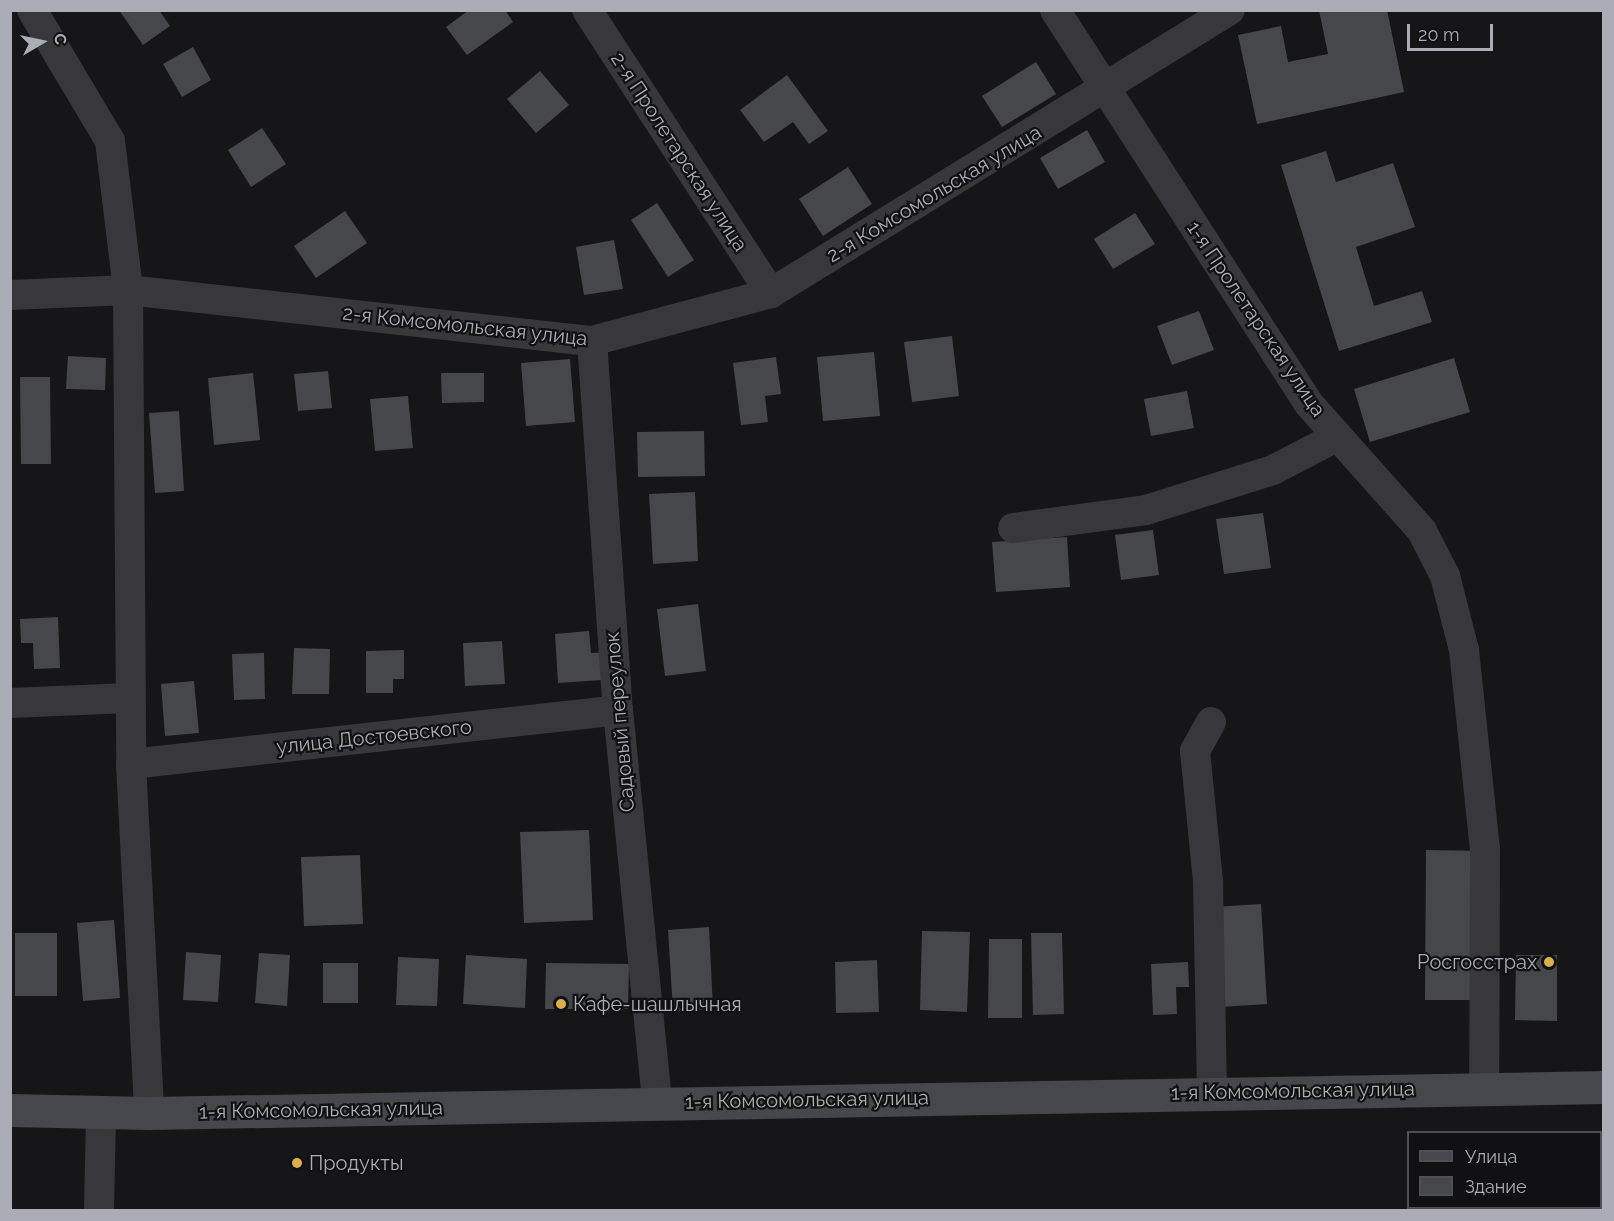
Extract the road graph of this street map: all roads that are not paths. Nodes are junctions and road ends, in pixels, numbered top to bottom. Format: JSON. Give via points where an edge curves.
{"nodes":[{"id":1,"x":32,"y":10,"type":"edge"},
{"id":2,"x":587,"y":10,"type":"edge"},
{"id":3,"x":1055,"y":10,"type":"edge"},
{"id":4,"x":1230,"y":10,"type":"edge"},
{"id":5,"x":1106,"y":91,"type":"junction"},
{"id":6,"x":128,"y":290,"type":"junction"},
{"id":7,"x":771,"y":293,"type":"junction"},
{"id":8,"x":10,"y":295,"type":"edge"},
{"id":9,"x":592,"y":341,"type":"junction"},
{"id":10,"x":1338,"y":436,"type":"junction"},
{"id":11,"x":1013,"y":528,"type":"dead end"},
{"id":12,"x":129,"y":698,"type":"junction"},
{"id":13,"x":10,"y":703,"type":"edge"},
{"id":14,"x":618,"y":710,"type":"junction"},
{"id":15,"x":1211,"y":722,"type":"dead end"},
{"id":16,"x":131,"y":764,"type":"junction"},
{"id":17,"x":1604,"y":1087,"type":"edge"},
{"id":18,"x":1484,"y":1089,"type":"junction"},
{"id":19,"x":1212,"y":1091,"type":"junction"},
{"id":20,"x":657,"y":1104,"type":"junction"},
{"id":21,"x":10,"y":1110,"type":"edge"},
{"id":22,"x":101,"y":1112,"type":"junction"},
{"id":23,"x":149,"y":1113,"type":"junction"},
{"id":24,"x":99,"y":1210,"type":"edge"}],
"edges":[{"from":1,"to":6,"type":"street","via":[[110,141]]},
{"from":2,"to":7,"type":"street","name":"2-я Пролетарская улица"},
{"from":3,"to":5,"type":"street","name":"1-я Пролетарская улица"},
{"from":4,"to":5,"type":"street","name":"2-я Комсомольская улица"},
{"from":5,"to":7,"type":"street","name":"2-я Комсомольская улица"},
{"from":5,"to":10,"type":"street","name":"1-я Пролетарская улица","via":[[1309,404]]},
{"from":6,"to":8,"type":"street","name":"2-я Комсомольская улица"},
{"from":6,"to":9,"type":"street","name":"2-я Комсомольская улица"},
{"from":6,"to":12,"type":"street"},
{"from":7,"to":9,"type":"street","name":"2-я Комсомольская улица"},
{"from":9,"to":14,"type":"street","name":"Садовый переулок"},
{"from":10,"to":11,"type":"street","via":[[1273,470],[1146,510]]},
{"from":10,"to":18,"type":"street","name":"1-я Пролетарская улица","via":[[1422,531],[1445,576],[1464,650],[1485,851]]},
{"from":12,"to":13,"type":"street"},
{"from":12,"to":16,"type":"street"},
{"from":14,"to":16,"type":"street","name":"улица Достоевского"},
{"from":14,"to":20,"type":"street","name":"Садовый переулок"},
{"from":15,"to":19,"type":"street","via":[[1195,751],[1208,882]]},
{"from":16,"to":23,"type":"street"},
{"from":17,"to":18,"type":"main road","name":"1-я Комсомольская улица"},
{"from":18,"to":19,"type":"main road","name":"1-я Комсомольская улица"},
{"from":19,"to":20,"type":"main road","name":"1-я Комсомольская улица"},
{"from":20,"to":23,"type":"main road","name":"1-я Комсомольская улица"},
{"from":21,"to":22,"type":"main road","name":"1-я Комсомольская улица"},
{"from":22,"to":23,"type":"main road","name":"1-я Комсомольская улица"},
{"from":22,"to":24,"type":"street"}]}
